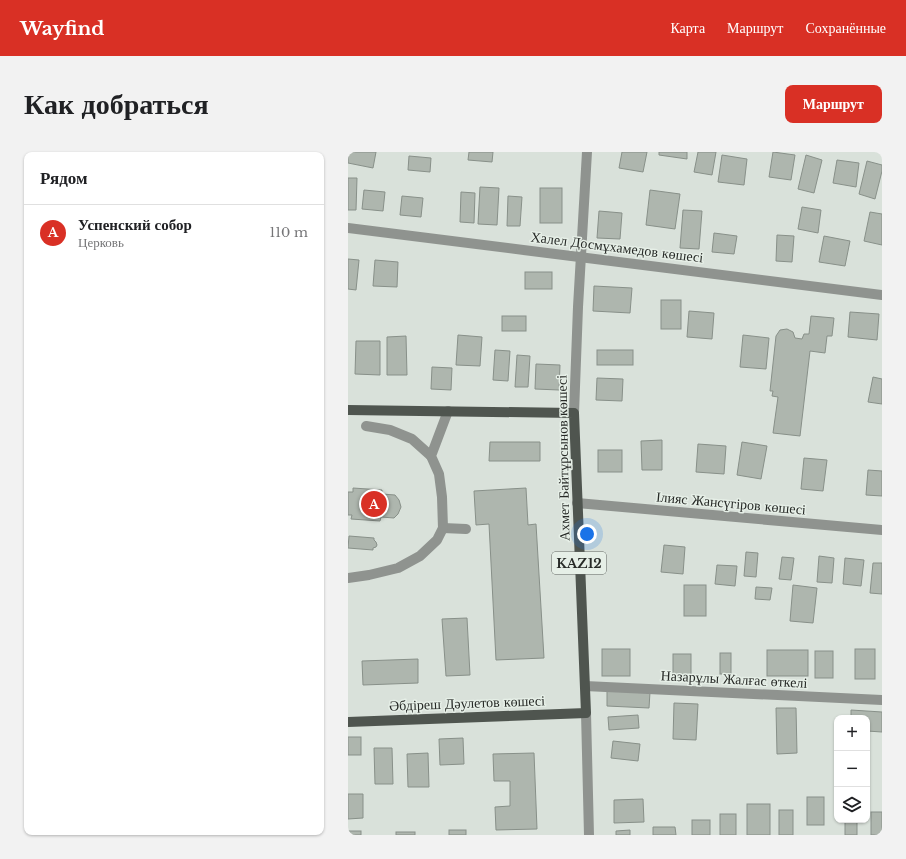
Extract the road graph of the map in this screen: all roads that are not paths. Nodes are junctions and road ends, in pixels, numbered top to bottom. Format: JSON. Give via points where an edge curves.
{"nodes":[{"id":1,"x":587,"y":152,"type":"edge"},
{"id":2,"x":348,"y":228,"type":"edge"},
{"id":3,"x":581,"y":257,"type":"junction"},
{"id":4,"x":882,"y":295,"type":"edge"},
{"id":5,"x":348,"y":410,"type":"edge"},
{"id":6,"x":448,"y":411,"type":"junction"},
{"id":7,"x":574,"y":413,"type":"junction"},
{"id":8,"x":366,"y":426,"type":"dead end"},
{"id":9,"x":431,"y":456,"type":"junction"},
{"id":10,"x":577,"y":503,"type":"junction"},
{"id":11,"x":443,"y":528,"type":"junction"},
{"id":12,"x":466,"y":529,"type":"dead end"},
{"id":13,"x":882,"y":530,"type":"edge"},
{"id":14,"x":348,"y":578,"type":"edge"},
{"id":15,"x":585,"y":686,"type":"junction"},
{"id":16,"x":882,"y":700,"type":"edge"},
{"id":17,"x":586,"y":713,"type":"junction"},
{"id":18,"x":348,"y":722,"type":"edge"},
{"id":19,"x":589,"y":835,"type":"edge"}],
"edges":[{"from":1,"to":3,"type":"street","name":"Ахмет Байтұрсынов көшесі"},
{"from":2,"to":3,"type":"street","name":"Халел Досмұхамедов көшесі"},
{"from":3,"to":4,"type":"street","name":"Халел Досмұхамедов көшесі"},
{"from":3,"to":7,"type":"street","name":"Ахмет Байтұрсынов көшесі"},
{"from":5,"to":6,"type":"main road"},
{"from":6,"to":7,"type":"main road"},
{"from":6,"to":9,"type":"street"},
{"from":7,"to":10,"type":"main road","name":"Ахмет Байтұрсынов көшесі","number":"KAZ12"},
{"from":8,"to":9,"type":"street","via":[[390,430],[412,439]]},
{"from":9,"to":11,"type":"street","via":[[439,474]]},
{"from":10,"to":13,"type":"street","name":"Ілияс Жансүгіров көшесі"},
{"from":10,"to":15,"type":"main road","name":"Ахмет Байтұрсынов көшесі","number":"KAZ12"},
{"from":11,"to":12,"type":"street"},
{"from":11,"to":14,"type":"street","via":[[437,540],[420,556],[398,568]]},
{"from":15,"to":16,"type":"street","name":"Назарұлы Жалғас өткелі"},
{"from":15,"to":17,"type":"main road","name":"Ахмет Байтұрсынов көшесі","number":"KAZ12"},
{"from":17,"to":18,"type":"main road","name":"Әбдіреш Дәулетов көшесі"},
{"from":17,"to":19,"type":"street","name":"Ахмет Байтұрсынов көшесі"}]}
